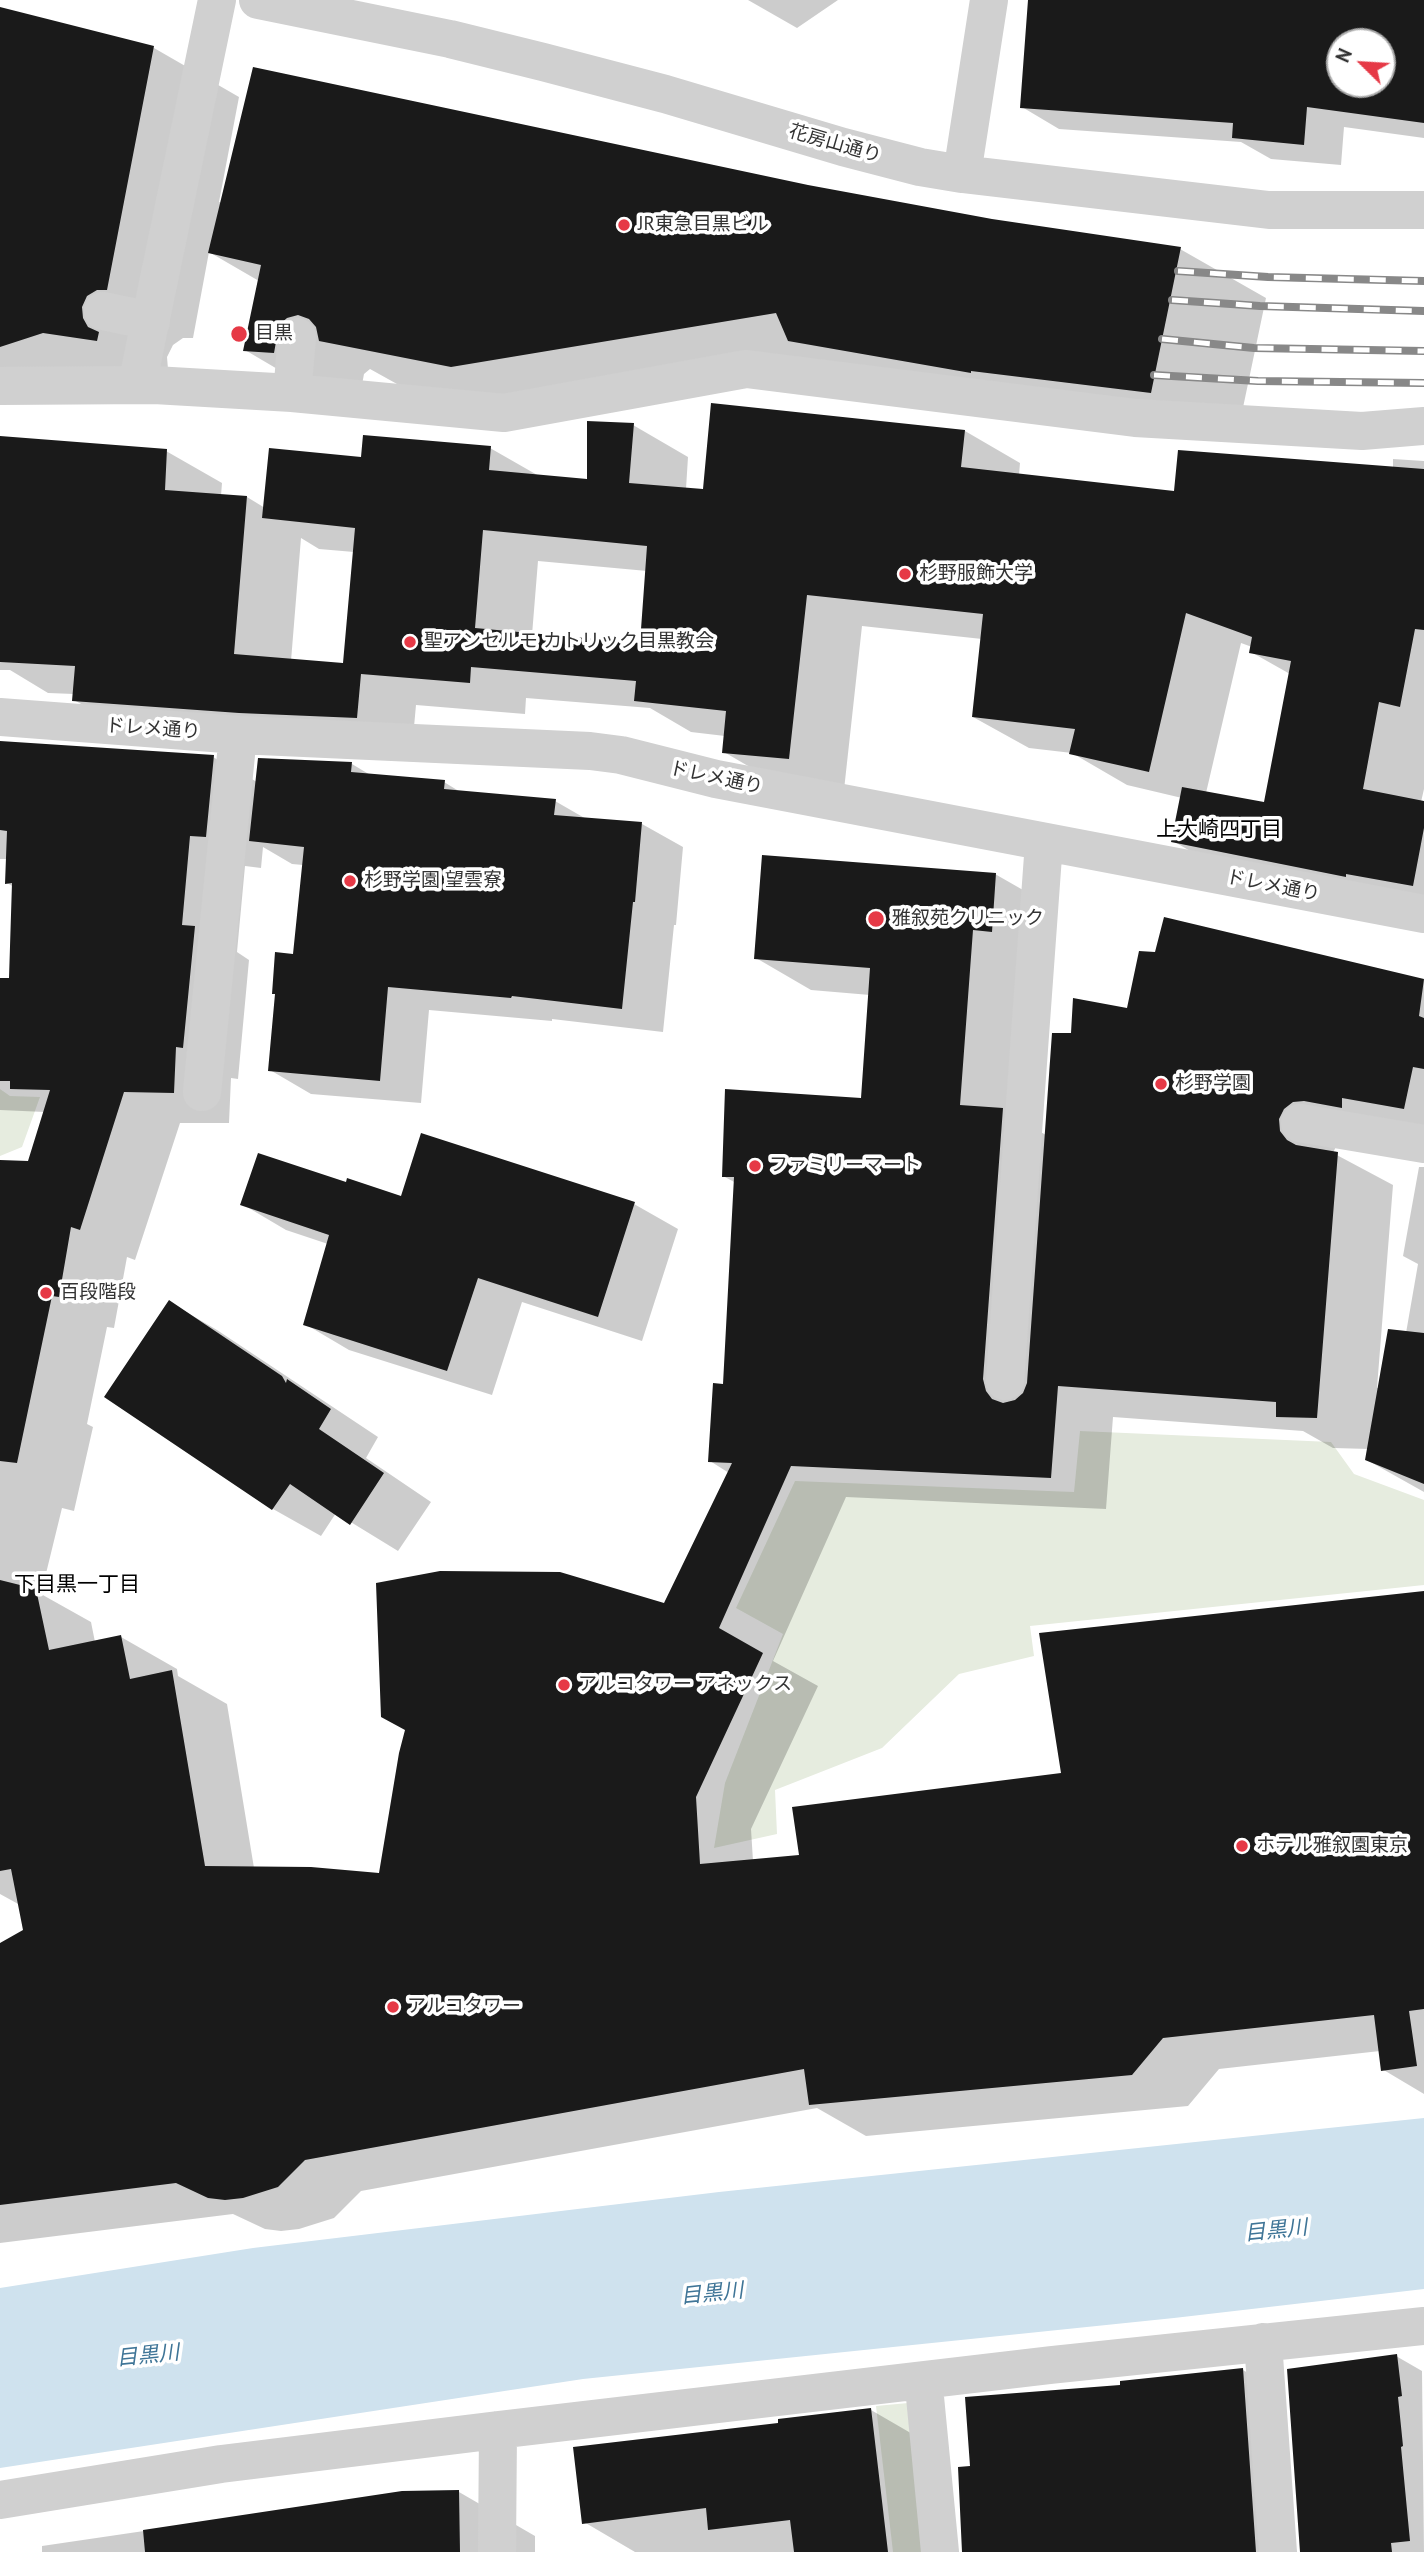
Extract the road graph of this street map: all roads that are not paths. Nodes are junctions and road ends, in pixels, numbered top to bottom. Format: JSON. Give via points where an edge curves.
{"nodes":[{"id":1,"x":217,"y":0,"type":"edge"},
{"id":2,"x":258,"y":0,"type":"edge"},
{"id":3,"x":989,"y":0,"type":"edge"},
{"id":4,"x":962,"y":174,"type":"junction"},
{"id":5,"x":1424,"y":209,"type":"edge"},
{"id":6,"x":103,"y":311,"type":"dead end"},
{"id":7,"x":151,"y":321,"type":"junction"},
{"id":8,"x":297,"y":337,"type":"dead end"},
{"id":9,"x":137,"y":384,"type":"junction"},
{"id":10,"x":0,"y":386,"type":"edge"},
{"id":11,"x":292,"y":393,"type":"junction"},
{"id":12,"x":1424,"y":426,"type":"edge"},
{"id":13,"x":0,"y":717,"type":"edge"},
{"id":14,"x":238,"y":735,"type":"junction"},
{"id":15,"x":1044,"y":842,"type":"junction"},
{"id":16,"x":1424,"y":914,"type":"edge"},
{"id":17,"x":202,"y":1092,"type":"dead end"},
{"id":18,"x":1300,"y":1123,"type":"dead end"},
{"id":19,"x":1424,"y":1144,"type":"edge"},
{"id":20,"x":1004,"y":1381,"type":"dead end"},
{"id":21,"x":1424,"y":2326,"type":"edge"},
{"id":22,"x":1264,"y":2342,"type":"junction"},
{"id":23,"x":925,"y":2398,"type":"dead end"},
{"id":24,"x":498,"y":2430,"type":"junction"},
{"id":25,"x":0,"y":2500,"type":"edge"},
{"id":26,"x":497,"y":2552,"type":"edge"},
{"id":27,"x":940,"y":2552,"type":"edge"},
{"id":28,"x":1278,"y":2552,"type":"edge"}],
"edges":[{"from":1,"to":7,"type":"street"},
{"from":2,"to":4,"type":"street","name":"花房山通り","via":[[517,55],[843,147]]},
{"from":3,"to":4,"type":"street"},
{"from":4,"to":5,"type":"street","name":"花房山通り","via":[[1269,210]]},
{"from":6,"to":7,"type":"street"},
{"from":7,"to":9,"type":"street"},
{"from":8,"to":11,"type":"street"},
{"from":9,"to":10,"type":"street"},
{"from":9,"to":11,"type":"street"},
{"from":11,"to":12,"type":"street","via":[[504,413],[746,369],[1135,418],[1362,431]]},
{"from":13,"to":14,"type":"street","name":"ドレメ通り"},
{"from":14,"to":15,"type":"street","name":"ドレメ通り","via":[[621,755],[710,778]]},
{"from":14,"to":17,"type":"street"},
{"from":15,"to":16,"type":"street","name":"ドレメ通り"},
{"from":15,"to":20,"type":"street"},
{"from":18,"to":19,"type":"street"},
{"from":21,"to":22,"type":"street"},
{"from":22,"to":24,"type":"street"},
{"from":22,"to":28,"type":"street"},
{"from":23,"to":27,"type":"street"},
{"from":24,"to":25,"type":"street","via":[[221,2464]]},
{"from":24,"to":26,"type":"street"}]}
